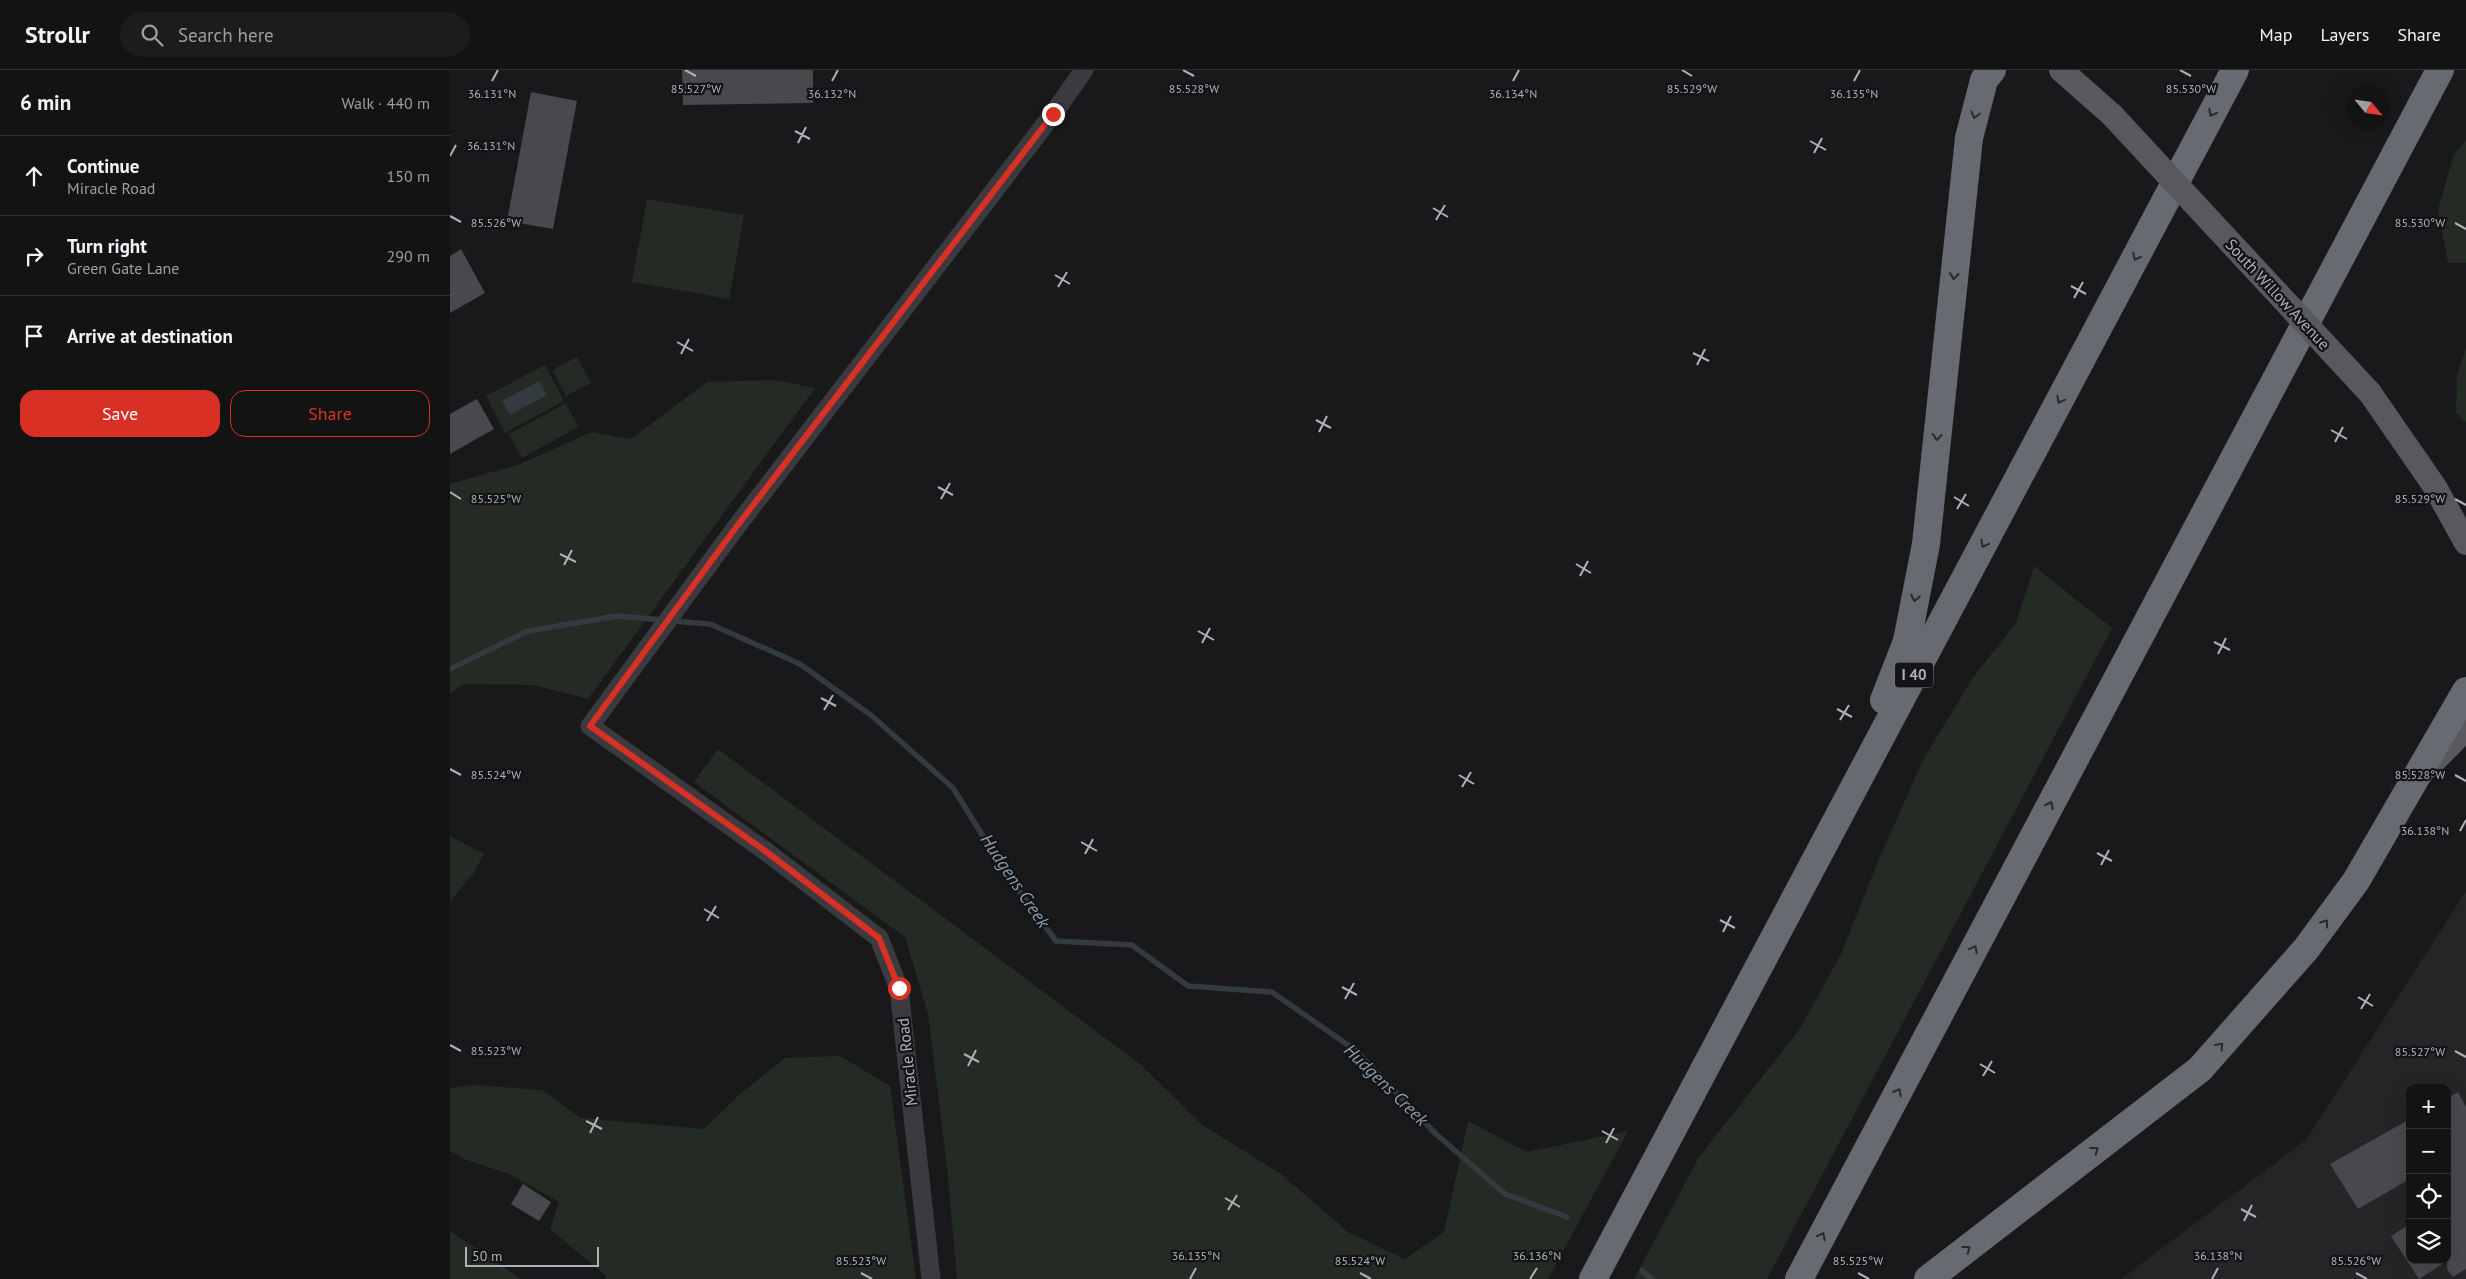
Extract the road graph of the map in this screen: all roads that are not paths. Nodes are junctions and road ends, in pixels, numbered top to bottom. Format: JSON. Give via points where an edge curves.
{"nodes":[{"id":1,"x":1084,"y":70,"type":"edge"},
{"id":2,"x":1992,"y":70,"type":"edge"},
{"id":3,"x":2061,"y":70,"type":"edge"},
{"id":4,"x":2235,"y":70,"type":"edge"},
{"id":5,"x":2440,"y":70,"type":"edge"},
{"id":6,"x":2466,"y":543,"type":"edge"},
{"id":7,"x":2466,"y":691,"type":"edge"},
{"id":8,"x":2466,"y":728,"type":"edge"},
{"id":9,"x":2410,"y":784,"type":"junction"},
{"id":10,"x":1836,"y":822,"type":"junction"},
{"id":11,"x":931,"y":1279,"type":"edge"},
{"id":12,"x":1593,"y":1279,"type":"edge"},
{"id":13,"x":1799,"y":1279,"type":"edge"},
{"id":14,"x":1928,"y":1279,"type":"edge"}],
"edges":[{"from":1,"to":11,"type":"street","name":"Miracle Road","via":[[734,530],[590,726],[768,853],[879,938],[899,988]]},
{"from":2,"to":10,"type":"highway","one_way":true,"via":[[1984,80],[1969,138],[1926,544],[1909,632]]},
{"from":3,"to":6,"type":"main road","name":"South Willow Avenue","bridge":true,"via":[[2112,115],[2370,393],[2435,487]]},
{"from":4,"to":10,"type":"highway","number":"I 40","one_way":true},
{"from":13,"to":5,"type":"highway","one_way":true},
{"from":7,"to":9,"type":"highway"},
{"from":8,"to":9,"type":"main road"},
{"from":14,"to":9,"type":"highway","one_way":true,"via":[[2200,1070],[2306,949],[2356,881]]},
{"from":10,"to":12,"type":"highway","number":"I 40"}]}
